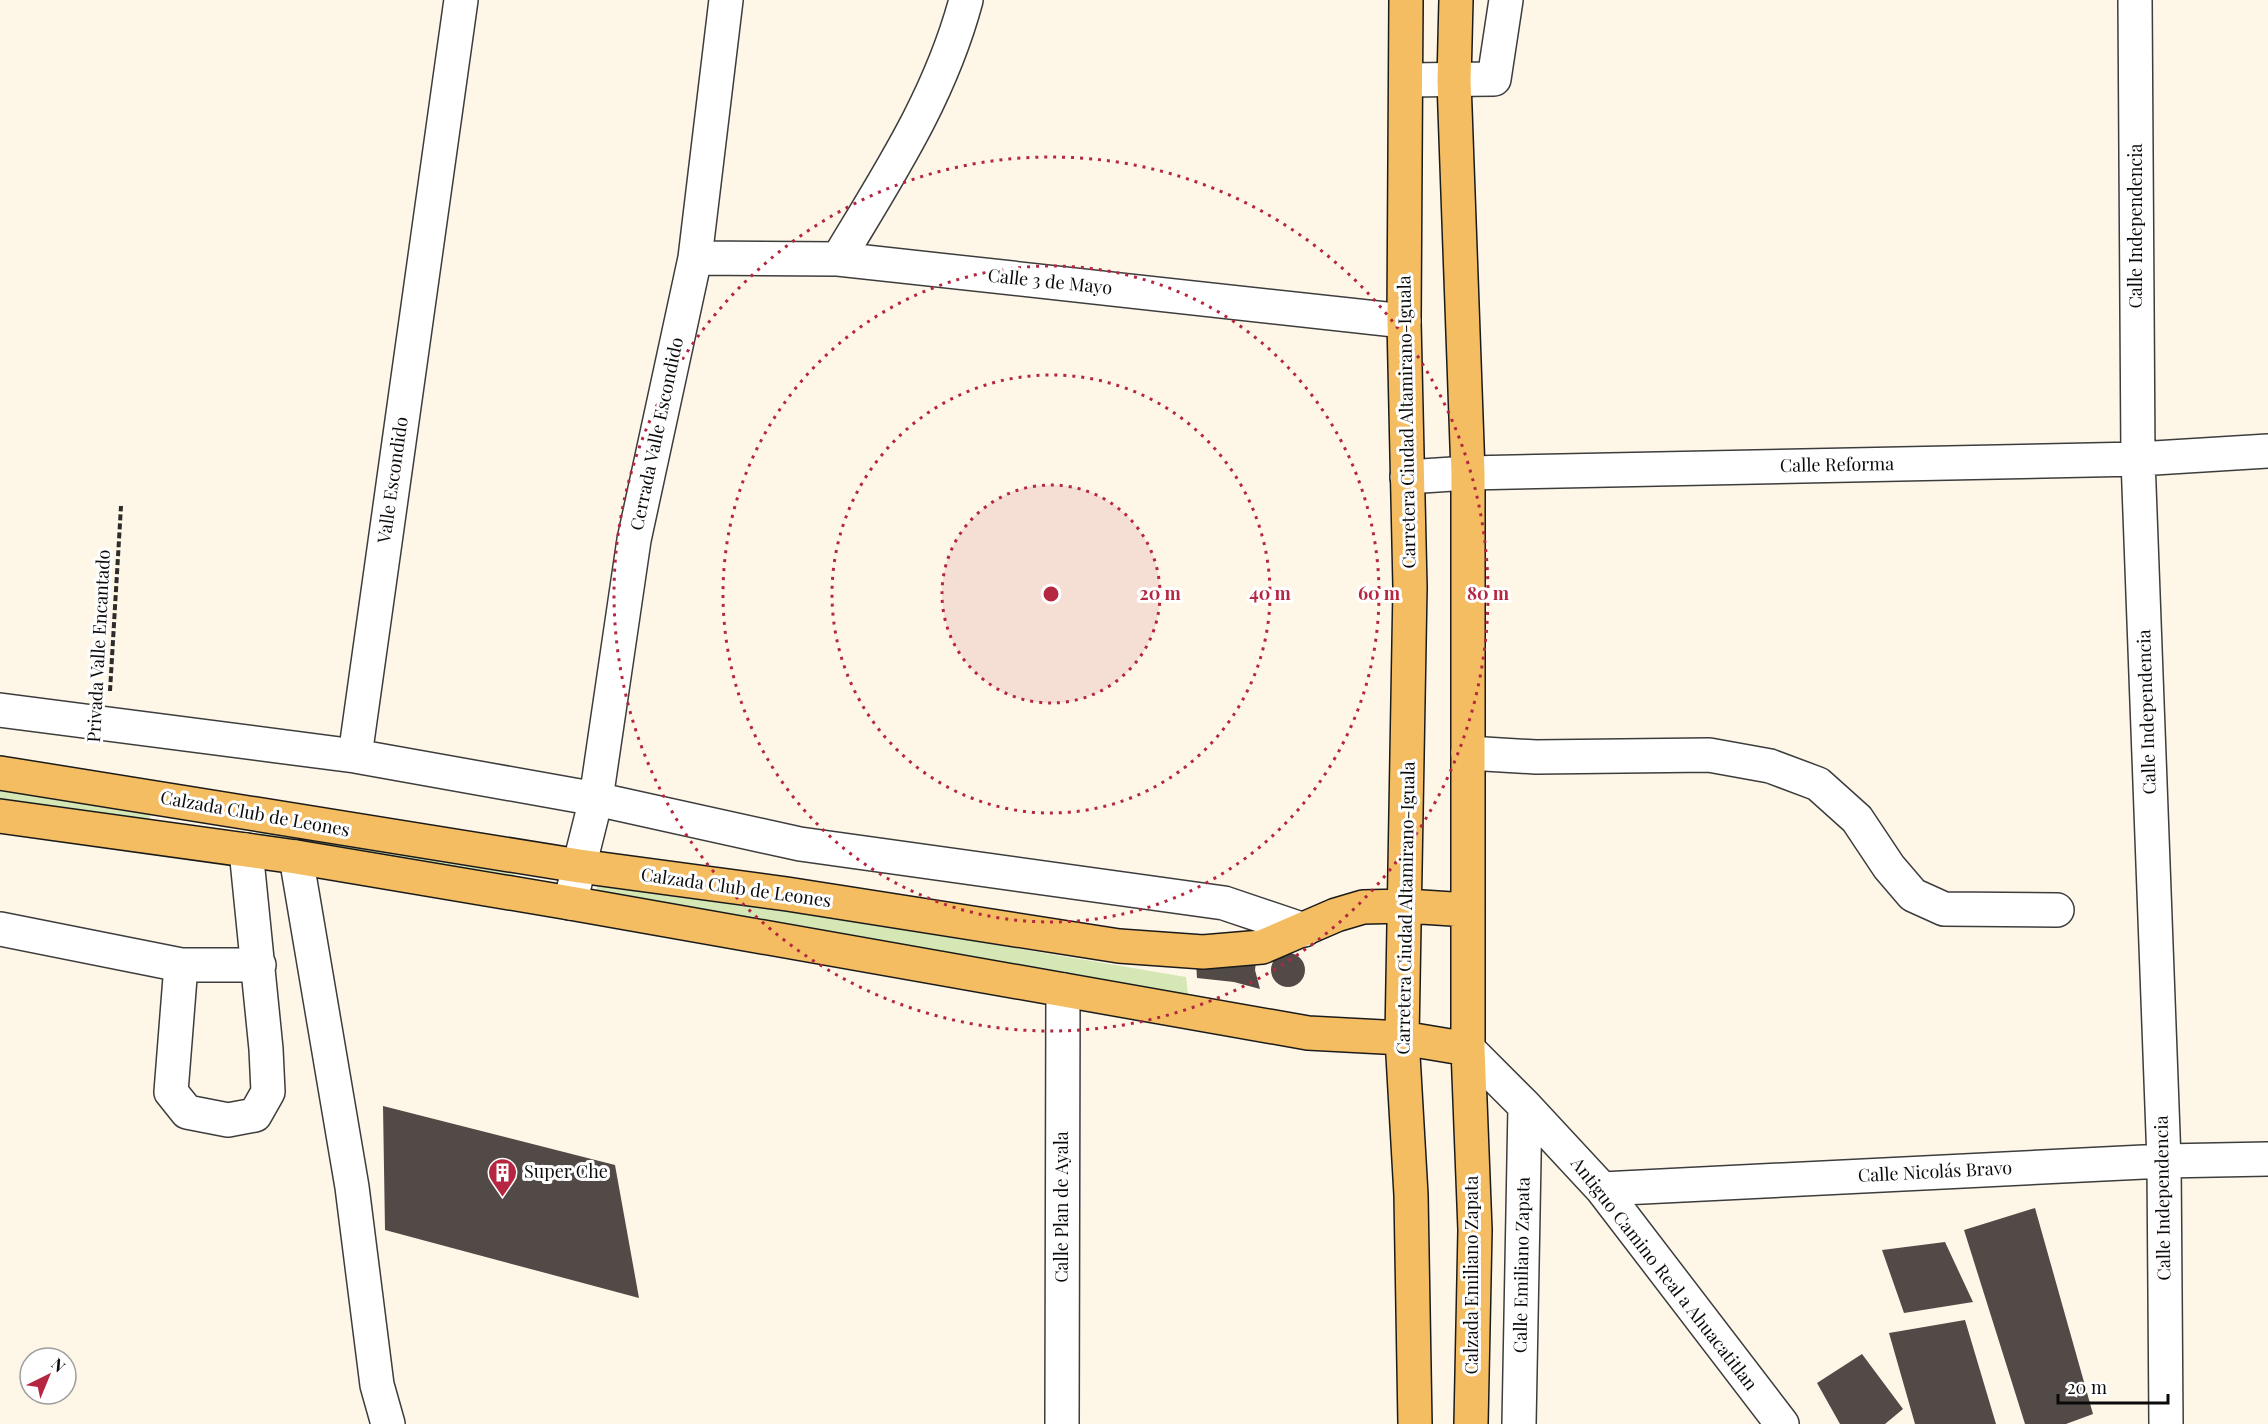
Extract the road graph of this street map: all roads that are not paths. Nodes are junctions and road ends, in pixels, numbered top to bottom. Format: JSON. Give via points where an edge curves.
{"nodes":[{"id":1,"x":461,"y":0,"type":"edge"},
{"id":2,"x":726,"y":0,"type":"edge"},
{"id":3,"x":966,"y":0,"type":"edge"},
{"id":4,"x":1406,"y":0,"type":"edge"},
{"id":5,"x":1456,"y":0,"type":"edge"},
{"id":6,"x":1506,"y":0,"type":"edge"},
{"id":7,"x":2135,"y":0,"type":"edge"},
{"id":8,"x":1406,"y":80,"type":"junction"},
{"id":9,"x":1454,"y":81,"type":"junction"},
{"id":10,"x":695,"y":258,"type":"junction"},
{"id":11,"x":838,"y":259,"type":"junction"},
{"id":12,"x":1404,"y":321,"type":"junction"},
{"id":13,"x":2268,"y":451,"type":"edge"},
{"id":14,"x":2138,"y":459,"type":"junction"},
{"id":15,"x":1468,"y":473,"type":"junction"},
{"id":16,"x":1407,"y":477,"type":"junction"},
{"id":17,"x":0,"y":710,"type":"edge"},
{"id":18,"x":1468,"y":753,"type":"junction"},
{"id":19,"x":355,"y":756,"type":"junction"},
{"id":20,"x":0,"y":773,"type":"edge"},
{"id":21,"x":596,"y":799,"type":"junction"},
{"id":22,"x":205,"y":805,"type":"junction"},
{"id":23,"x":0,"y":816,"type":"edge"},
{"id":24,"x":201,"y":844,"type":"junction"},
{"id":25,"x":246,"y":850,"type":"junction"},
{"id":26,"x":296,"y":857,"type":"junction"},
{"id":27,"x":579,"y":866,"type":"junction"},
{"id":28,"x":570,"y":903,"type":"junction"},
{"id":29,"x":1406,"y":906,"type":"junction"},
{"id":30,"x":1468,"y":910,"type":"junction"},
{"id":31,"x":2057,"y":910,"type":"dead end"},
{"id":32,"x":0,"y":928,"type":"edge"},
{"id":33,"x":1304,"y":930,"type":"junction"},
{"id":34,"x":181,"y":964,"type":"junction"},
{"id":35,"x":259,"y":965,"type":"junction"},
{"id":36,"x":1063,"y":990,"type":"junction"},
{"id":37,"x":1402,"y":1038,"type":"junction"},
{"id":38,"x":1467,"y":1049,"type":"junction"},
{"id":39,"x":1525,"y":1106,"type":"junction"},
{"id":40,"x":2268,"y":1159,"type":"edge"},
{"id":41,"x":2164,"y":1161,"type":"junction"},
{"id":42,"x":1602,"y":1189,"type":"junction"},
{"id":43,"x":388,"y":1424,"type":"edge"},
{"id":44,"x":1062,"y":1424,"type":"edge"},
{"id":45,"x":1414,"y":1424,"type":"edge"},
{"id":46,"x":1471,"y":1424,"type":"edge"},
{"id":47,"x":1519,"y":1424,"type":"edge"},
{"id":48,"x":1782,"y":1424,"type":"edge"},
{"id":49,"x":2166,"y":1424,"type":"edge"}],
"edges":[{"from":1,"to":19,"type":"street","name":"Valle Escondido"},
{"from":2,"to":10,"type":"street","name":"Cerrada Valle Escondido"},
{"from":3,"to":11,"type":"street","via":[[957,34],[916,131]]},
{"from":4,"to":8,"type":"main road","name":"Carretera Ciudad Altamirano-Iguala"},
{"from":5,"to":9,"type":"main road"},
{"from":6,"to":9,"type":"street","via":[[1494,79]]},
{"from":7,"to":14,"type":"street","name":"Calle Independencia"},
{"from":8,"to":9,"type":"street"},
{"from":8,"to":12,"type":"main road","name":"Carretera Ciudad Altamirano-Iguala"},
{"from":9,"to":15,"type":"main road"},
{"from":10,"to":11,"type":"street","name":"Calle 3 de Mayo"},
{"from":10,"to":21,"type":"street","name":"Cerrada Valle Escondido","via":[[634,540]]},
{"from":11,"to":12,"type":"street","name":"Calle 3 de Mayo"},
{"from":12,"to":16,"type":"main road","name":"Carretera Ciudad Altamirano-Iguala"},
{"from":13,"to":14,"type":"street","name":"Calle Reforma"},
{"from":14,"to":15,"type":"street","name":"Calle Reforma"},
{"from":14,"to":41,"type":"street","name":"Calle Independencia"},
{"from":15,"to":16,"type":"street","name":"Calle Reforma"},
{"from":15,"to":18,"type":"main road"},
{"from":16,"to":29,"type":"main road","name":"Carretera Ciudad Altamirano-Iguala","via":[[1410,587]]},
{"from":17,"to":19,"type":"street"},
{"from":18,"to":30,"type":"main road"},
{"from":18,"to":31,"type":"street","via":[[1536,757],[1709,755],[1770,766],[1818,784],[1857,819],[1913,895],[1944,909]]},
{"from":19,"to":21,"type":"street"},
{"from":20,"to":22,"type":"main road","name":"Calzada Club de Leones"},
{"from":21,"to":27,"type":"street","name":"Cerrada Valle Escondido"},
{"from":21,"to":33,"type":"street","via":[[800,844],[1224,903]]},
{"from":22,"to":24,"type":"main road"},
{"from":22,"to":27,"type":"main road","name":"Calzada Club de Leones"},
{"from":23,"to":24,"type":"main road","name":"Calzada Club de Leones"},
{"from":24,"to":25,"type":"main road","name":"Calzada Club de Leones"},
{"from":25,"to":26,"type":"main road","name":"Calzada Club de Leones"},
{"from":25,"to":35,"type":"street"},
{"from":26,"to":28,"type":"main road","name":"Calzada Club de Leones"},
{"from":26,"to":43,"type":"street","via":[[352,1187],[377,1385]]},
{"from":27,"to":28,"type":"street","name":"Cerrada Valle Escondido"},
{"from":27,"to":33,"type":"main road","name":"Calzada Club de Leones","via":[[1119,946],[1203,952],[1262,947]]},
{"from":28,"to":36,"type":"main road","name":"Calzada Club de Leones"},
{"from":29,"to":30,"type":"main road","name":"Calzada Club de Leones"},
{"from":29,"to":33,"type":"main road","name":"Calzada Club de Leones","via":[[1363,907]]},
{"from":29,"to":37,"type":"main road","name":"Carretera Ciudad Altamirano-Iguala"},
{"from":30,"to":38,"type":"main road"},
{"from":32,"to":34,"type":"street"},
{"from":34,"to":35,"type":"street"},
{"from":34,"to":35,"type":"street","via":[[171,1092],[187,1112],[228,1120],[255,1115],[268,1092]]},
{"from":36,"to":37,"type":"main road","name":"Calzada Club de Leones","via":[[1308,1034]]},
{"from":36,"to":44,"type":"street","name":"Calle Plan de Ayala"},
{"from":37,"to":38,"type":"main road","name":"Calzada Club de Leones"},
{"from":37,"to":45,"type":"main road","name":"Carretera Ciudad Altamirano-Iguala"},
{"from":38,"to":39,"type":"street","name":"Antiguo Camino Real a Ahuacatitlan"},
{"from":38,"to":46,"type":"main road","name":"Calzada Emiliano Zapata","via":[[1475,1230]]},
{"from":39,"to":42,"type":"street","name":"Antiguo Camino Real a Ahuacatitlan"},
{"from":39,"to":47,"type":"street","name":"Calle Emiliano Zapata"},
{"from":40,"to":41,"type":"street","name":"Calle Nicolás Bravo"},
{"from":41,"to":42,"type":"street","name":"Calle Nicolás Bravo"},
{"from":41,"to":49,"type":"street","name":"Calle Independencia"},
{"from":42,"to":48,"type":"street","name":"Antiguo Camino Real a Ahuacatitlan"}]}
